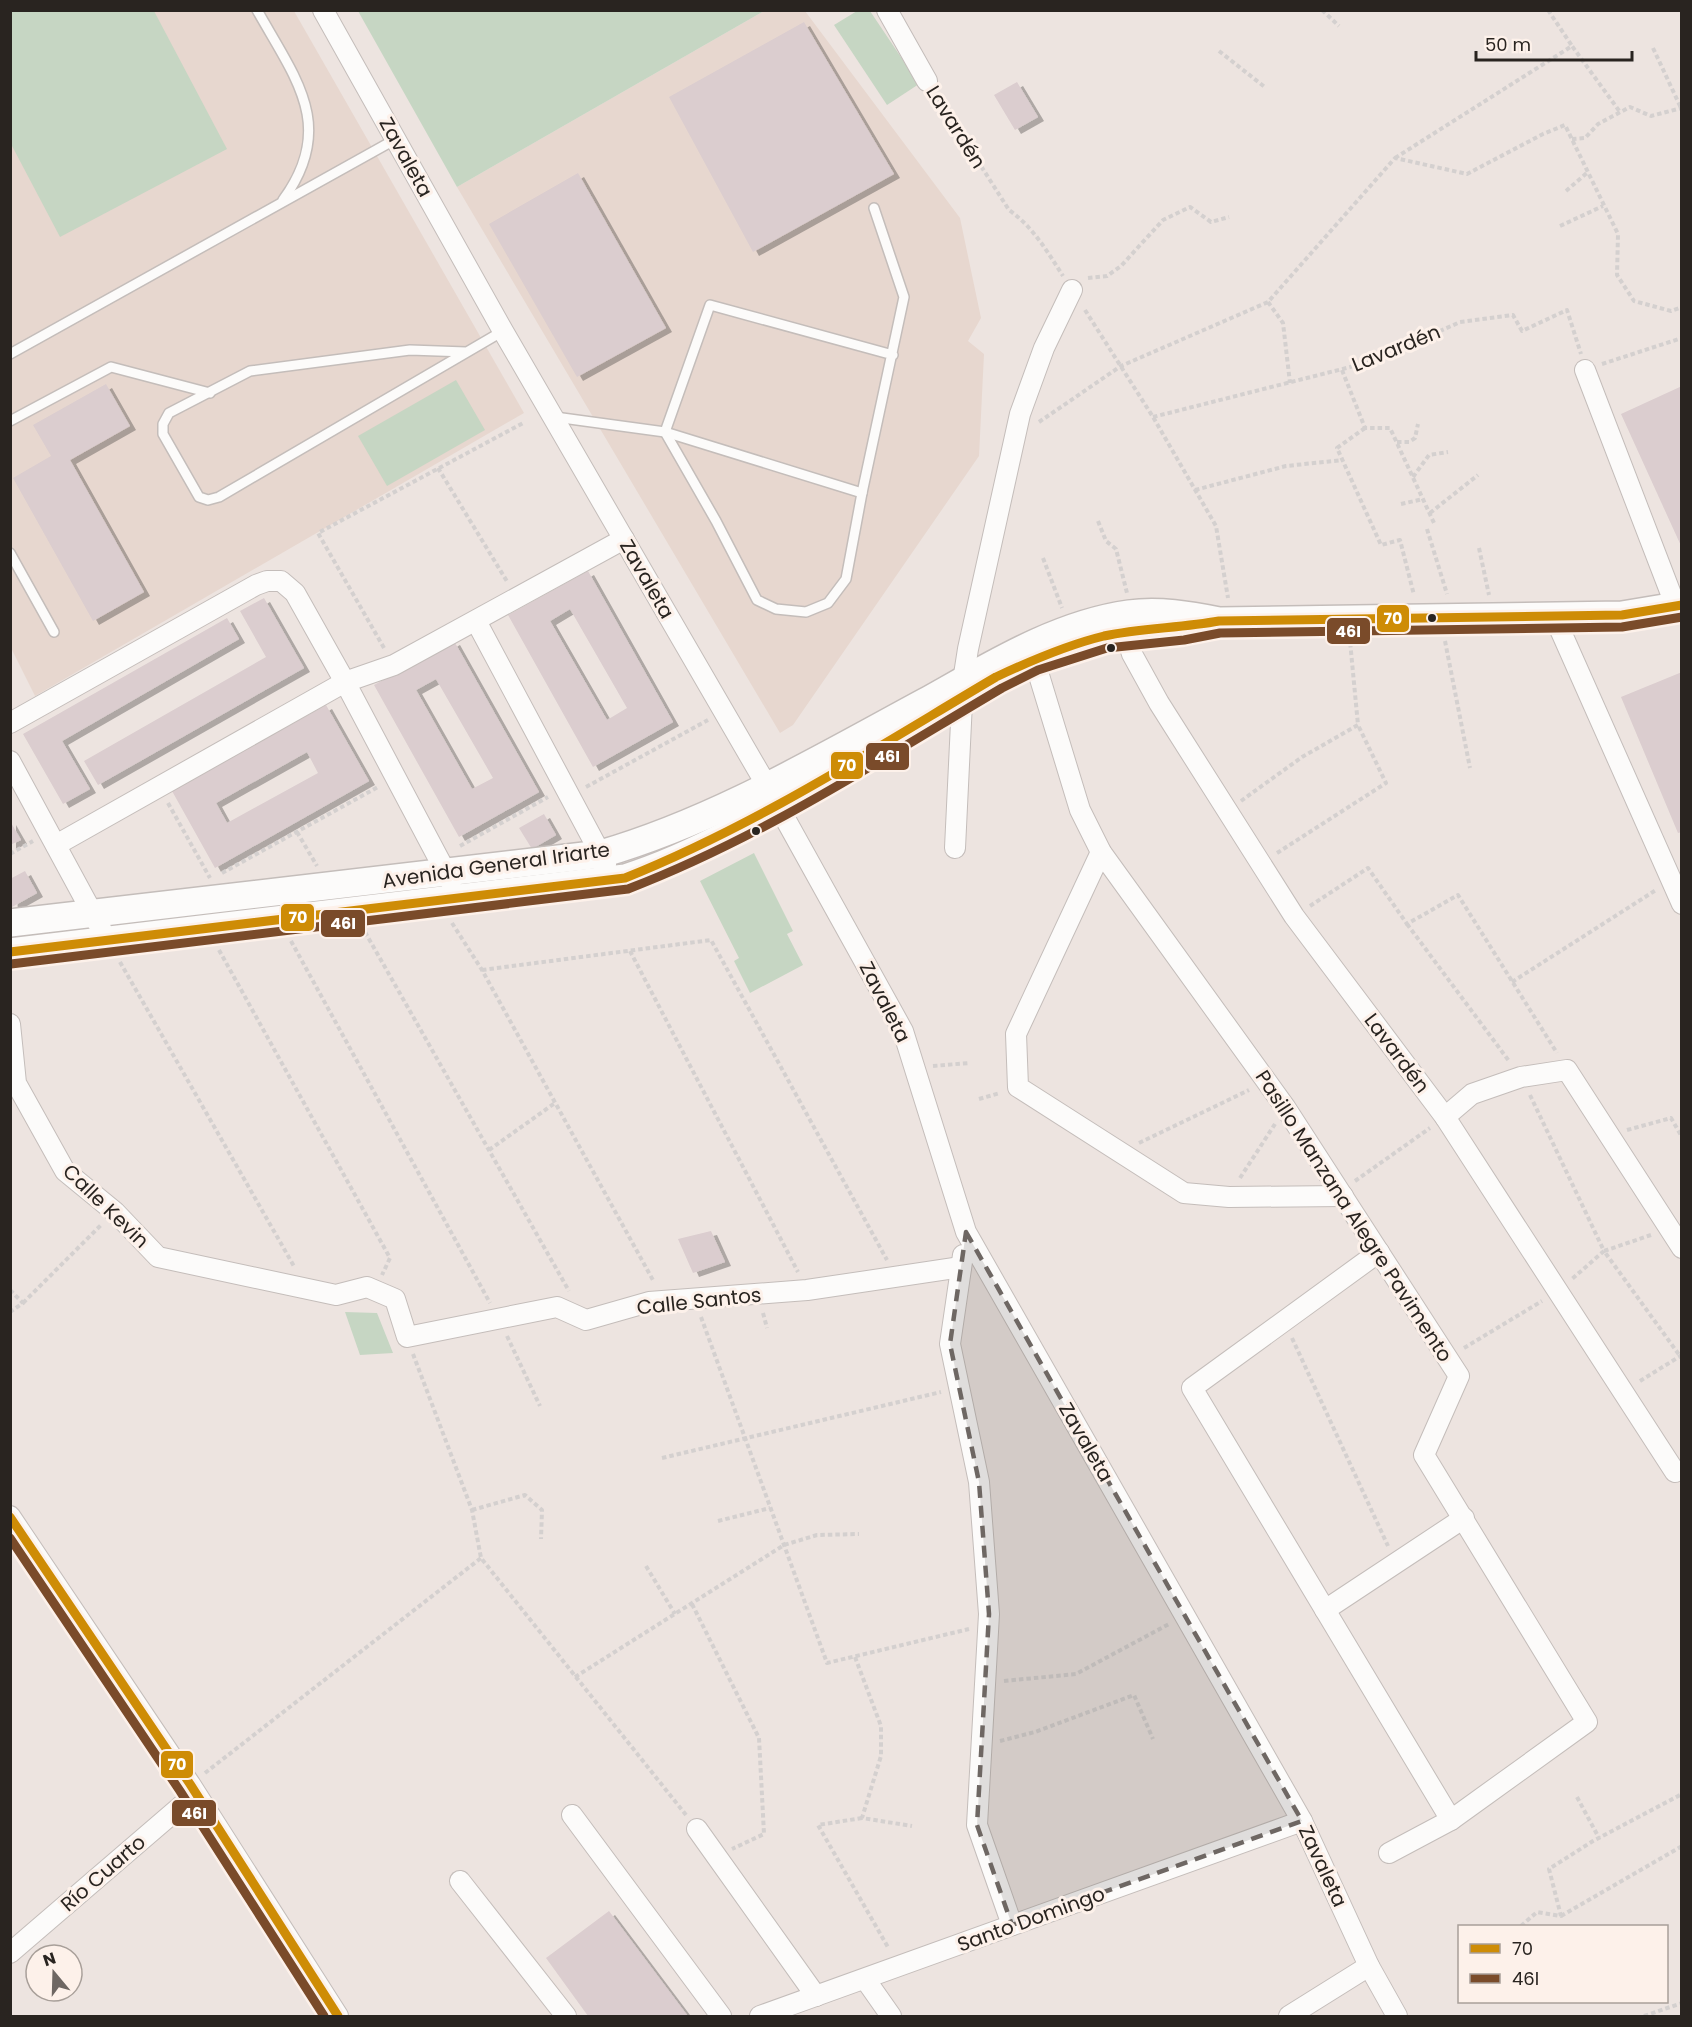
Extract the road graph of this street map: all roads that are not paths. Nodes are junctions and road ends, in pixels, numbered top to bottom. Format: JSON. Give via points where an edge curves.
{"nodes":[{"id":1,"x":257,"y":10,"type":"edge"},
{"id":2,"x":324,"y":10,"type":"edge"},
{"id":3,"x":887,"y":10,"type":"edge"},
{"id":4,"x":927,"y":81,"type":"road end"},
{"id":5,"x":396,"y":139,"type":"junction"},
{"id":6,"x":282,"y":202,"type":"junction"},
{"id":7,"x":874,"y":208,"type":"dead end"},
{"id":8,"x":1072,"y":290,"type":"road end"},
{"id":9,"x":503,"y":331,"type":"junction"},
{"id":10,"x":466,"y":352,"type":"junction"},
{"id":11,"x":10,"y":354,"type":"edge"},
{"id":12,"x":893,"y":355,"type":"junction"},
{"id":13,"x":1585,"y":370,"type":"road end"},
{"id":14,"x":210,"y":393,"type":"junction"},
{"id":15,"x":555,"y":417,"type":"junction"},
{"id":16,"x":10,"y":422,"type":"edge"},
{"id":17,"x":665,"y":432,"type":"junction"},
{"id":18,"x":861,"y":493,"type":"junction"},
{"id":19,"x":624,"y":539,"type":"junction"},
{"id":20,"x":10,"y":553,"type":"edge"},
{"id":21,"x":1678,"y":606,"type":"edge"},
{"id":22,"x":1554,"y":616,"type":"junction"},
{"id":23,"x":476,"y":621,"type":"junction"},
{"id":24,"x":1128,"y":623,"type":"junction"},
{"id":25,"x":54,"y":632,"type":"dead end"},
{"id":26,"x":1034,"y":659,"type":"junction"},
{"id":27,"x":345,"y":682,"type":"junction"},
{"id":28,"x":963,"y":688,"type":"junction"},
{"id":29,"x":10,"y":723,"type":"edge"},
{"id":30,"x":10,"y":761,"type":"edge"},
{"id":31,"x":772,"y":796,"type":"junction"},
{"id":32,"x":56,"y":844,"type":"junction"},
{"id":33,"x":955,"y":848,"type":"dead end"},
{"id":34,"x":1101,"y":852,"type":"junction"},
{"id":35,"x":601,"y":854,"type":"junction"},
{"id":36,"x":442,"y":865,"type":"junction"},
{"id":37,"x":614,"y":878,"type":"junction"},
{"id":38,"x":448,"y":899,"type":"junction"},
{"id":39,"x":1682,"y":904,"type":"edge"},
{"id":40,"x":94,"y":915,"type":"junction"},
{"id":41,"x":10,"y":923,"type":"edge"},
{"id":42,"x":107,"y":940,"type":"junction"},
{"id":43,"x":10,"y":952,"type":"edge"},
{"id":44,"x":10,"y":1024,"type":"edge"},
{"id":45,"x":1445,"y":1117,"type":"junction"},
{"id":46,"x":1341,"y":1194,"type":"junction"},
{"id":47,"x":966,"y":1232,"type":"junction"},
{"id":48,"x":1677,"y":1239,"type":"edge"},
{"id":49,"x":1380,"y":1252,"type":"junction"},
{"id":50,"x":961,"y":1267,"type":"junction"},
{"id":51,"x":499,"y":1319,"type":"joint"},
{"id":52,"x":1675,"y":1472,"type":"dead end"},
{"id":53,"x":10,"y":1516,"type":"edge"},
{"id":54,"x":1464,"y":1518,"type":"junction"},
{"id":55,"x":1325,"y":1610,"type":"junction"},
{"id":56,"x":193,"y":1789,"type":"junction"},
{"id":57,"x":572,"y":1815,"type":"dead end"},
{"id":58,"x":1452,"y":1820,"type":"junction"},
{"id":59,"x":1302,"y":1821,"type":"junction"},
{"id":60,"x":697,"y":1829,"type":"road end"},
{"id":61,"x":1389,"y":1852,"type":"dead end"},
{"id":62,"x":460,"y":1881,"type":"dead end"},
{"id":63,"x":1012,"y":1925,"type":"junction"},
{"id":64,"x":10,"y":1953,"type":"edge"},
{"id":65,"x":1369,"y":1966,"type":"junction"},
{"id":66,"x":865,"y":1979,"type":"junction"},
{"id":67,"x":816,"y":1996,"type":"junction"},
{"id":68,"x":338,"y":2016,"type":"edge"},
{"id":69,"x":566,"y":2016,"type":"edge"},
{"id":70,"x":721,"y":2016,"type":"edge"},
{"id":71,"x":760,"y":2016,"type":"edge"},
{"id":72,"x":891,"y":2016,"type":"edge"},
{"id":73,"x":1289,"y":2016,"type":"edge"},
{"id":74,"x":1397,"y":2016,"type":"edge"}],
"edges":[{"from":1,"to":6,"type":"lane","via":[[302,92],[310,121],[304,165]]},
{"from":2,"to":5,"type":"street","name":"Zavaleta"},
{"from":3,"to":4,"type":"street","name":"Lavardén"},
{"from":5,"to":6,"type":"lane"},
{"from":5,"to":9,"type":"street","name":"Zavaleta"},
{"from":6,"to":11,"type":"lane"},
{"from":7,"to":12,"type":"lane","via":[[904,297]]},
{"from":8,"to":28,"type":"street","via":[[1044,348],[1020,414]]},
{"from":9,"to":10,"type":"lane"},
{"from":9,"to":15,"type":"street","name":"Zavaleta"},
{"from":10,"to":14,"type":"lane","via":[[410,350],[250,371]]},
{"from":10,"to":14,"type":"lane","via":[[208,500],[199,497],[164,434],[163,423],[169,413]]},
{"from":12,"to":17,"type":"lane","via":[[710,305]]},
{"from":12,"to":18,"type":"lane"},
{"from":13,"to":21,"type":"street"},
{"from":14,"to":16,"type":"lane","via":[[111,367]]},
{"from":15,"to":17,"type":"lane"},
{"from":15,"to":19,"type":"street","name":"Zavaleta"},
{"from":17,"to":18,"type":"lane"},
{"from":17,"to":18,"type":"lane","via":[[757,600],[776,609],[806,612],[828,603],[846,579]]},
{"from":19,"to":23,"type":"street"},
{"from":19,"to":31,"type":"street","name":"Zavaleta"},
{"from":20,"to":25,"type":"lane"},
{"from":21,"to":22,"type":"main road","name":"Avenida General Iriarte","via":[[1622,615]]},
{"from":22,"to":24,"type":"main road","name":"Avenida General Iriarte","via":[[1225,621],[1181,613]]},
{"from":22,"to":39,"type":"street"},
{"from":23,"to":27,"type":"street","via":[[394,665]]},
{"from":23,"to":35,"type":"street"},
{"from":24,"to":26,"type":"main road","name":"Avenida General Iriarte"},
{"from":24,"to":28,"type":"main road","name":"Avenida General Iriarte","via":[[1071,630],[1033,645]]},
{"from":24,"to":45,"type":"street","name":"Lavardén","via":[[1128,644],[1142,674],[1226,812],[1294,916]]},
{"from":26,"to":28,"type":"main road","name":"Avenida General Iriarte"},
{"from":26,"to":34,"type":"street","name":"Pasillo Manzana Alegre Pavimento","via":[[1080,810]]},
{"from":27,"to":29,"type":"street","via":[[291,587],[274,580],[256,585]]},
{"from":27,"to":32,"type":"street"},
{"from":27,"to":36,"type":"street"},
{"from":28,"to":31,"type":"main road","name":"Avenida General Iriarte"},
{"from":28,"to":33,"type":"street"},
{"from":30,"to":32,"type":"street"},
{"from":31,"to":35,"type":"main road","name":"Avenida General Iriarte"},
{"from":31,"to":37,"type":"main road","name":"Avenida General Iriarte","via":[[667,863]]},
{"from":31,"to":47,"type":"street","name":"Zavaleta","via":[[903,1031]]},
{"from":32,"to":40,"type":"street"},
{"from":34,"to":46,"type":"street","name":"Pasillo Manzana Alegre Pavimento","via":[[1285,1107]]},
{"from":34,"to":46,"type":"street","via":[[1016,1034],[1018,1087],[1184,1193],[1229,1197]]},
{"from":35,"to":36,"type":"main road","name":"Avenida General Iriarte"},
{"from":35,"to":37,"type":"street"},
{"from":36,"to":38,"type":"street"},
{"from":36,"to":40,"type":"main road","name":"Avenida General Iriarte","via":[[330,887]]},
{"from":37,"to":38,"type":"main road","name":"Avenida General Iriarte"},
{"from":38,"to":42,"type":"main road","name":"Avenida General Iriarte"},
{"from":40,"to":41,"type":"main road","name":"Avenida General Iriarte"},
{"from":40,"to":42,"type":"street"},
{"from":42,"to":43,"type":"main road","name":"Avenida General Iriarte"},
{"from":44,"to":51,"type":"street","name":"Calle Kevin","via":[[16,1083],[66,1171],[115,1212],[158,1257],[336,1295],[367,1287],[395,1299],[406,1337]]},
{"from":45,"to":48,"type":"street","via":[[1472,1094],[1521,1077],[1568,1070]]},
{"from":45,"to":52,"type":"street","name":"Lavardén"},
{"from":46,"to":49,"type":"street","name":"Pasillo Manzana Alegre Pavimento"},
{"from":47,"to":50,"type":"street"},
{"from":47,"to":59,"type":"street","name":"Zavaleta"},
{"from":49,"to":54,"type":"street","name":"Pasillo Manzana Alegre Pavimento","via":[[1459,1376],[1424,1455]]},
{"from":49,"to":55,"type":"street","via":[[1192,1388]]},
{"from":50,"to":51,"type":"street","name":"Calle Santos","via":[[807,1290],[648,1302],[586,1320],[557,1307]]},
{"from":50,"to":63,"type":"street","via":[[950,1344],[979,1482],[988,1624],[977,1825]]},
{"from":53,"to":56,"type":"street"},
{"from":54,"to":55,"type":"street"},
{"from":54,"to":58,"type":"street","name":"Pasillo Manzana Alegre Pavimento","via":[[1587,1722]]},
{"from":55,"to":58,"type":"street"},
{"from":56,"to":64,"type":"street","name":"Río Cuarto"},
{"from":56,"to":68,"type":"street"},
{"from":57,"to":70,"type":"street"},
{"from":58,"to":61,"type":"street","name":"Pasillo Manzana Alegre Pavimento"},
{"from":59,"to":63,"type":"street","name":"Santo Domingo"},
{"from":59,"to":65,"type":"street","name":"Zavaleta"},
{"from":60,"to":67,"type":"street"},
{"from":62,"to":69,"type":"street"},
{"from":63,"to":66,"type":"street","name":"Santo Domingo"},
{"from":65,"to":73,"type":"street"},
{"from":65,"to":74,"type":"street","name":"Zavaleta"},
{"from":66,"to":67,"type":"street","name":"Santo Domingo"},
{"from":66,"to":72,"type":"street"},
{"from":67,"to":71,"type":"street","name":"Santo Domingo"}]}
